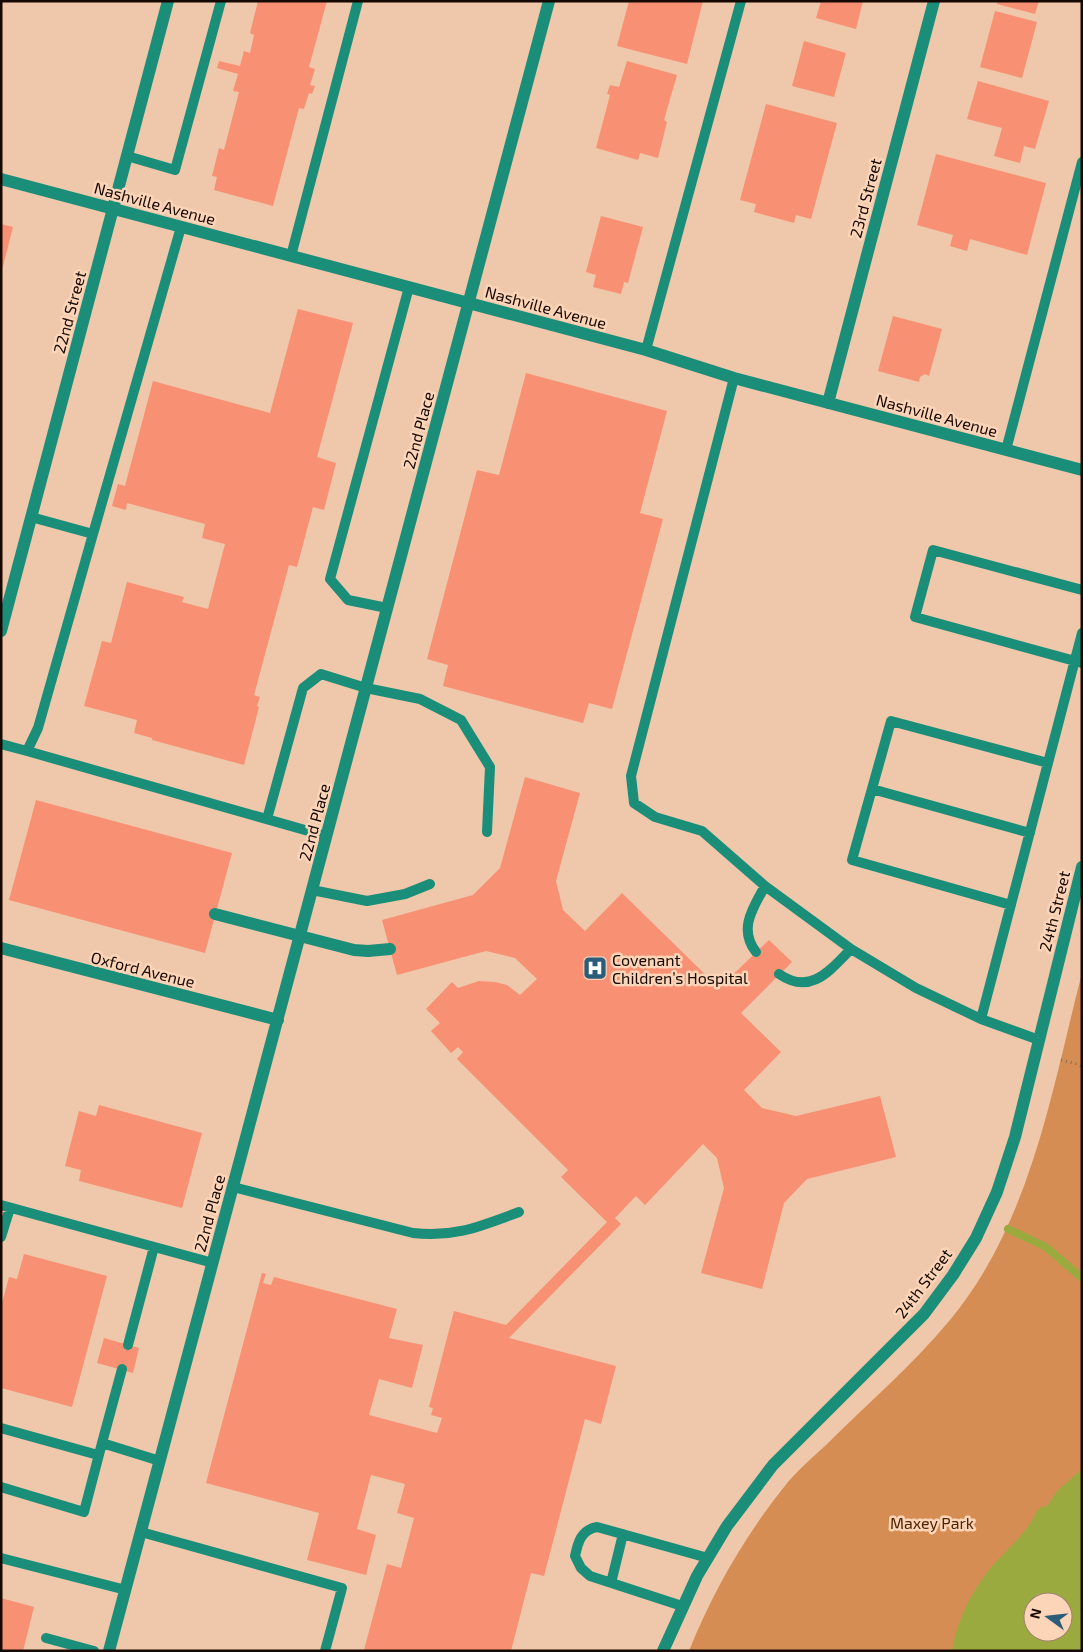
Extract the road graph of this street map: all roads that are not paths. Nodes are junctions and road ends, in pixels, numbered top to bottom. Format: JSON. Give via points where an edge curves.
{"nodes":[{"id":1,"x":168,"y":1,"type":"edge"},
{"id":2,"x":221,"y":1,"type":"edge"},
{"id":3,"x":358,"y":1,"type":"edge"},
{"id":4,"x":549,"y":1,"type":"edge"},
{"id":5,"x":741,"y":1,"type":"edge"},
{"id":6,"x":934,"y":1,"type":"edge"},
{"id":7,"x":127,"y":156,"type":"junction"},
{"id":8,"x":1082,"y":162,"type":"edge"},
{"id":9,"x":1,"y":179,"type":"edge"},
{"id":10,"x":113,"y":208,"type":"junction"},
{"id":11,"x":181,"y":227,"type":"junction"},
{"id":12,"x":291,"y":256,"type":"junction"},
{"id":13,"x":409,"y":287,"type":"junction"},
{"id":14,"x":469,"y":303,"type":"junction"},
{"id":15,"x":646,"y":350,"type":"junction"},
{"id":16,"x":734,"y":378,"type":"junction"},
{"id":17,"x":828,"y":402,"type":"junction"},
{"id":18,"x":1006,"y":450,"type":"junction"},
{"id":19,"x":1082,"y":470,"type":"edge"},
{"id":20,"x":31,"y":517,"type":"junction"},
{"id":21,"x":93,"y":534,"type":"junction"},
{"id":22,"x":1082,"y":590,"type":"edge"},
{"id":23,"x":388,"y":608,"type":"junction"},
{"id":24,"x":1,"y":631,"type":"edge"},
{"id":25,"x":1082,"y":633,"type":"edge"},
{"id":26,"x":1078,"y":662,"type":"edge"},
{"id":27,"x":366,"y":688,"type":"junction"},
{"id":28,"x":1,"y":744,"type":"edge"},
{"id":29,"x":27,"y":751,"type":"junction"},
{"id":30,"x":1048,"y":763,"type":"junction"},
{"id":31,"x":872,"y":789,"type":"junction"},
{"id":32,"x":267,"y":819,"type":"junction"},
{"id":33,"x":487,"y":832,"type":"dead end"},
{"id":34,"x":1030,"y":833,"type":"junction"},
{"id":35,"x":326,"y":836,"type":"junction"},
{"id":36,"x":1082,"y":867,"type":"edge"},
{"id":37,"x":430,"y":884,"type":"dead end"},
{"id":38,"x":765,"y":886,"type":"junction"},
{"id":39,"x":312,"y":890,"type":"junction"},
{"id":40,"x":1011,"y":905,"type":"junction"},
{"id":41,"x":216,"y":914,"type":"dead end"},
{"id":42,"x":1,"y":948,"type":"edge"},
{"id":43,"x":390,"y":949,"type":"dead end"},
{"id":44,"x":851,"y":949,"type":"junction"},
{"id":45,"x":756,"y":952,"type":"dead end"},
{"id":46,"x":780,"y":974,"type":"dead end"},
{"id":47,"x":981,"y":1019,"type":"junction"},
{"id":48,"x":278,"y":1020,"type":"junction"},
{"id":49,"x":1039,"y":1040,"type":"junction"},
{"id":50,"x":233,"y":1187,"type":"junction"},
{"id":51,"x":5,"y":1206,"type":"edge"},
{"id":52,"x":519,"y":1212,"type":"dead end"},
{"id":53,"x":1,"y":1237,"type":"edge"},
{"id":54,"x":154,"y":1247,"type":"junction"},
{"id":55,"x":213,"y":1263,"type":"junction"},
{"id":56,"x":128,"y":1345,"type":"dead end"},
{"id":57,"x":122,"y":1370,"type":"dead end"},
{"id":58,"x":1,"y":1428,"type":"edge"},
{"id":59,"x":102,"y":1443,"type":"junction"},
{"id":60,"x":98,"y":1455,"type":"junction"},
{"id":61,"x":160,"y":1461,"type":"junction"},
{"id":62,"x":1,"y":1487,"type":"edge"},
{"id":63,"x":141,"y":1532,"type":"junction"},
{"id":64,"x":623,"y":1534,"type":"junction"},
{"id":65,"x":1,"y":1558,"type":"edge"},
{"id":66,"x":708,"y":1558,"type":"junction"},
{"id":67,"x":611,"y":1583,"type":"junction"},
{"id":68,"x":126,"y":1590,"type":"junction"},
{"id":69,"x":682,"y":1606,"type":"junction"},
{"id":70,"x":46,"y":1638,"type":"dead end"},
{"id":71,"x":94,"y":1651,"type":"edge"},
{"id":72,"x":110,"y":1651,"type":"edge"},
{"id":73,"x":325,"y":1651,"type":"edge"},
{"id":74,"x":664,"y":1651,"type":"edge"}],
"edges":[{"from":1,"to":7,"type":"street","name":"22nd Street"},
{"from":2,"to":7,"type":"lane","via":[[174,170]]},
{"from":3,"to":12,"type":"lane"},
{"from":4,"to":14,"type":"street","name":"22nd Place"},
{"from":5,"to":15,"type":"lane"},
{"from":6,"to":17,"type":"street","name":"23rd Street"},
{"from":7,"to":10,"type":"street","name":"22nd Street"},
{"from":8,"to":18,"type":"lane"},
{"from":9,"to":10,"type":"street","name":"Nashville Avenue"},
{"from":10,"to":11,"type":"street","name":"Nashville Avenue"},
{"from":10,"to":20,"type":"street","name":"22nd Street"},
{"from":11,"to":12,"type":"street","name":"Nashville Avenue"},
{"from":11,"to":21,"type":"lane"},
{"from":12,"to":13,"type":"street","name":"Nashville Avenue"},
{"from":13,"to":14,"type":"street","name":"Nashville Avenue"},
{"from":13,"to":23,"type":"lane","via":[[330,579],[348,600]]},
{"from":14,"to":15,"type":"street","name":"Nashville Avenue"},
{"from":14,"to":23,"type":"street","name":"22nd Place"},
{"from":15,"to":16,"type":"street","name":"Nashville Avenue"},
{"from":16,"to":17,"type":"street","name":"Nashville Avenue"},
{"from":16,"to":38,"type":"lane","via":[[631,776],[634,803],[655,817],[702,831]]},
{"from":17,"to":18,"type":"street","name":"Nashville Avenue"},
{"from":18,"to":19,"type":"street","name":"Nashville Avenue"},
{"from":20,"to":21,"type":"lane"},
{"from":20,"to":24,"type":"street","name":"22nd Street"},
{"from":21,"to":29,"type":"lane","via":[[38,728]]},
{"from":22,"to":26,"type":"lane","via":[[933,550],[915,617]]},
{"from":23,"to":27,"type":"street","name":"22nd Place"},
{"from":25,"to":26,"type":"lane"},
{"from":26,"to":30,"type":"lane"},
{"from":27,"to":32,"type":"lane","via":[[320,674],[303,688]]},
{"from":27,"to":33,"type":"lane","via":[[420,700],[461,720],[490,767]]},
{"from":27,"to":35,"type":"street","name":"22nd Place"},
{"from":28,"to":29,"type":"lane"},
{"from":29,"to":32,"type":"lane"},
{"from":30,"to":31,"type":"lane","via":[[891,721]]},
{"from":30,"to":34,"type":"lane"},
{"from":31,"to":34,"type":"lane"},
{"from":31,"to":40,"type":"lane","via":[[852,860]]},
{"from":32,"to":35,"type":"lane"},
{"from":34,"to":40,"type":"lane"},
{"from":35,"to":39,"type":"street","name":"22nd Place"},
{"from":36,"to":49,"type":"street","name":"24th Street"},
{"from":37,"to":39,"type":"lane","via":[[405,894],[367,901]]},
{"from":38,"to":44,"type":"lane"},
{"from":38,"to":45,"type":"lane","via":[[751,911],[748,925],[747,941]]},
{"from":39,"to":48,"type":"street","name":"22nd Place"},
{"from":40,"to":47,"type":"lane"},
{"from":41,"to":43,"type":"street","bridge":true,"via":[[354,950]]},
{"from":42,"to":48,"type":"street","name":"Oxford Avenue"},
{"from":44,"to":46,"type":"lane","via":[[824,977],[809,982],[790,981]]},
{"from":44,"to":47,"type":"lane","via":[[916,988]]},
{"from":47,"to":49,"type":"lane"},
{"from":48,"to":50,"type":"street","name":"22nd Place"},
{"from":49,"to":66,"type":"street","name":"24th Street","via":[[1015,1137],[997,1192],[976,1238],[953,1275],[924,1314],[773,1465]]},
{"from":50,"to":52,"type":"lane","via":[[435,1236],[461,1233]]},
{"from":50,"to":55,"type":"street","name":"22nd Place"},
{"from":51,"to":53,"type":"lane"},
{"from":51,"to":54,"type":"lane"},
{"from":54,"to":55,"type":"lane"},
{"from":54,"to":56,"type":"lane"},
{"from":55,"to":61,"type":"street","name":"22nd Place"},
{"from":57,"to":59,"type":"lane"},
{"from":58,"to":60,"type":"lane"},
{"from":59,"to":60,"type":"lane"},
{"from":59,"to":61,"type":"lane"},
{"from":60,"to":62,"type":"lane","via":[[84,1512]]},
{"from":61,"to":63,"type":"street","name":"22nd Place"},
{"from":63,"to":68,"type":"street","name":"22nd Place"},
{"from":63,"to":73,"type":"lane","via":[[342,1588]]},
{"from":64,"to":66,"type":"lane"},
{"from":64,"to":67,"type":"lane"},
{"from":64,"to":67,"type":"lane","via":[[592,1528],[582,1534],[575,1556],[590,1576]]},
{"from":65,"to":68,"type":"lane"},
{"from":66,"to":69,"type":"street","name":"24th Street"},
{"from":67,"to":69,"type":"lane"},
{"from":68,"to":72,"type":"street","name":"22nd Place"},
{"from":69,"to":74,"type":"street","name":"24th Street"},
{"from":70,"to":71,"type":"lane"}]}
